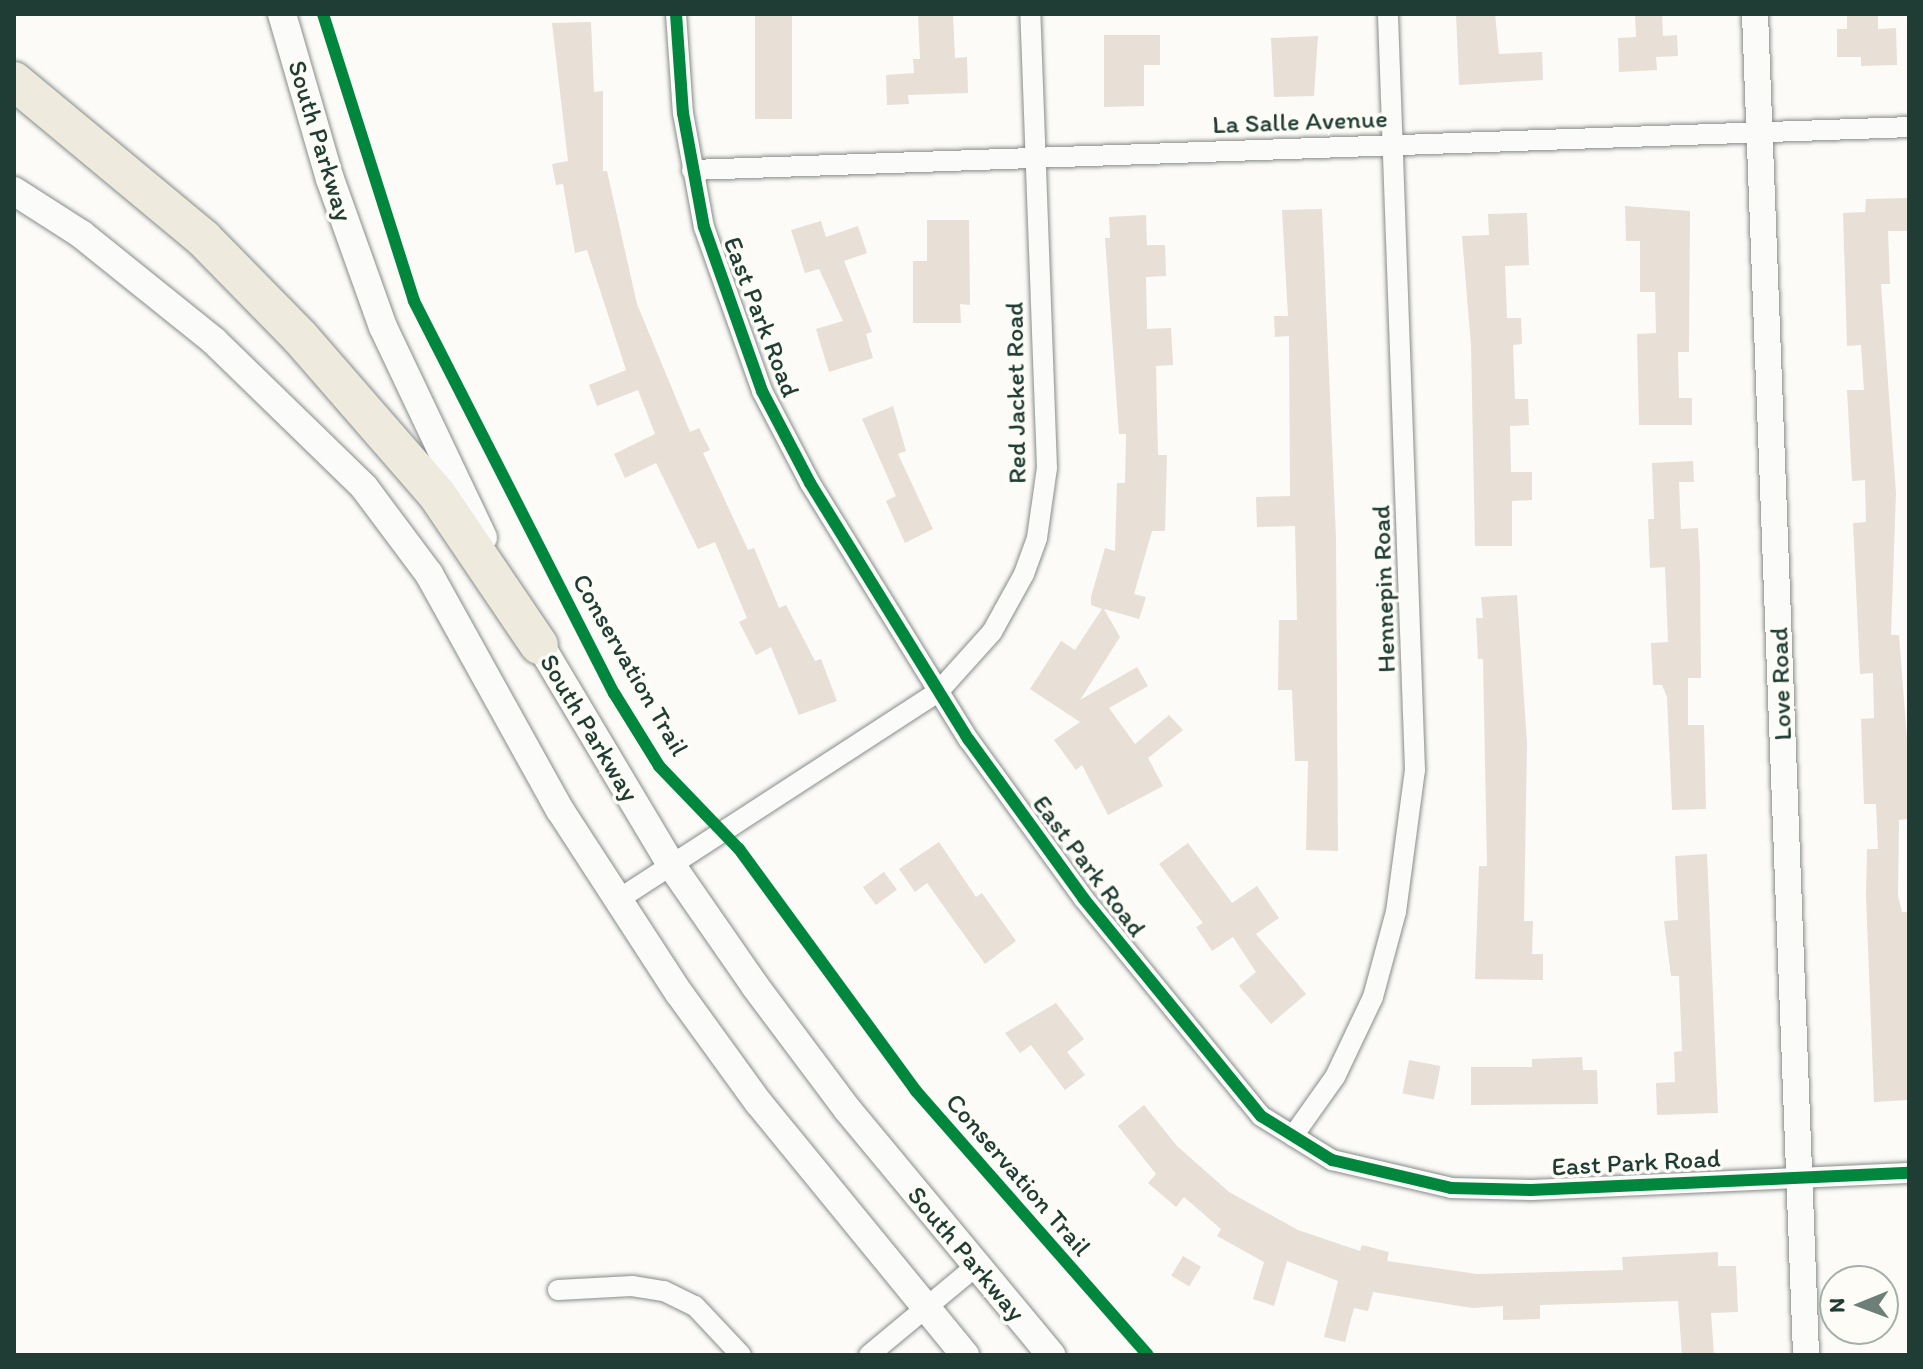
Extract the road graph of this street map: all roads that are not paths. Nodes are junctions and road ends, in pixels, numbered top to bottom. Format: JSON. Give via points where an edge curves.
{"nodes":[{"id":1,"x":282,"y":14,"type":"edge"},
{"id":2,"x":676,"y":14,"type":"edge"},
{"id":3,"x":1030,"y":14,"type":"edge"},
{"id":4,"x":1388,"y":14,"type":"edge"},
{"id":5,"x":1755,"y":14,"type":"edge"},
{"id":6,"x":14,"y":81,"type":"edge"},
{"id":7,"x":1909,"y":127,"type":"edge"},
{"id":8,"x":1760,"y":133,"type":"junction"},
{"id":9,"x":1393,"y":144,"type":"junction"},
{"id":10,"x":1036,"y":158,"type":"junction"},
{"id":11,"x":692,"y":170,"type":"junction"},
{"id":12,"x":14,"y":191,"type":"edge"},
{"id":13,"x":539,"y":645,"type":"junction"},
{"id":14,"x":938,"y":692,"type":"junction"},
{"id":15,"x":672,"y":866,"type":"junction"},
{"id":16,"x":616,"y":901,"type":"junction"},
{"id":17,"x":1293,"y":1136,"type":"junction"},
{"id":18,"x":1909,"y":1173,"type":"edge"},
{"id":19,"x":1800,"y":1177,"type":"junction"},
{"id":20,"x":975,"y":1267,"type":"junction"},
{"id":21,"x":558,"y":1290,"type":"dead end"},
{"id":22,"x":923,"y":1306,"type":"junction"},
{"id":23,"x":741,"y":1355,"type":"edge"},
{"id":24,"x":869,"y":1355,"type":"edge"},
{"id":25,"x":965,"y":1355,"type":"edge"},
{"id":26,"x":1051,"y":1355,"type":"edge"},
{"id":27,"x":1806,"y":1355,"type":"edge"}],
"edges":[{"from":1,"to":13,"type":"main road","name":"South Parkway","via":[[330,179],[383,327]]},
{"from":2,"to":11,"type":"street","name":"East Park Road"},
{"from":3,"to":10,"type":"street","name":"Red Jacket Road"},
{"from":4,"to":9,"type":"street","name":"Hennepin Road"},
{"from":5,"to":8,"type":"street","name":"Love Road"},
{"from":6,"to":13,"type":"highway","via":[[204,239],[300,337],[438,496]]},
{"from":7,"to":8,"type":"street","name":"La Salle Avenue"},
{"from":8,"to":9,"type":"street","name":"La Salle Avenue"},
{"from":8,"to":19,"type":"street","name":"Love Road"},
{"from":9,"to":10,"type":"street","name":"La Salle Avenue"},
{"from":9,"to":17,"type":"street","name":"Hennepin Road","via":[[1415,770],[1408,838],[1373,997],[1335,1077]]},
{"from":10,"to":11,"type":"street","name":"La Salle Avenue"},
{"from":10,"to":14,"type":"street","name":"Red Jacket Road","via":[[1047,468],[1037,538],[992,632]]},
{"from":11,"to":14,"type":"street","name":"East Park Road","via":[[730,311],[762,391],[810,483]]},
{"from":12,"to":16,"type":"main road","via":[[81,234],[190,321],[309,428],[364,487],[429,574],[503,712]]},
{"from":13,"to":15,"type":"main road","name":"South Parkway"},
{"from":14,"to":15,"type":"street","name":"Red Jacket Road"},
{"from":14,"to":17,"type":"street","name":"East Park Road","via":[[1084,899],[1198,1045],[1261,1116]]},
{"from":15,"to":16,"type":"street","name":"Red Jacket Road"},
{"from":15,"to":20,"type":"main road","name":"South Parkway","via":[[838,1097]]},
{"from":16,"to":22,"type":"main road","via":[[758,1102]]},
{"from":17,"to":19,"type":"street","name":"East Park Road","via":[[1332,1160],[1451,1188],[1531,1190]]},
{"from":18,"to":19,"type":"street","name":"East Park Road"},
{"from":19,"to":27,"type":"street","name":"Love Road"},
{"from":20,"to":22,"type":"street"},
{"from":20,"to":26,"type":"main road","name":"South Parkway"},
{"from":21,"to":23,"type":"street","via":[[632,1286],[664,1291],[695,1306]]},
{"from":22,"to":24,"type":"street"},
{"from":22,"to":25,"type":"main road"}]}
